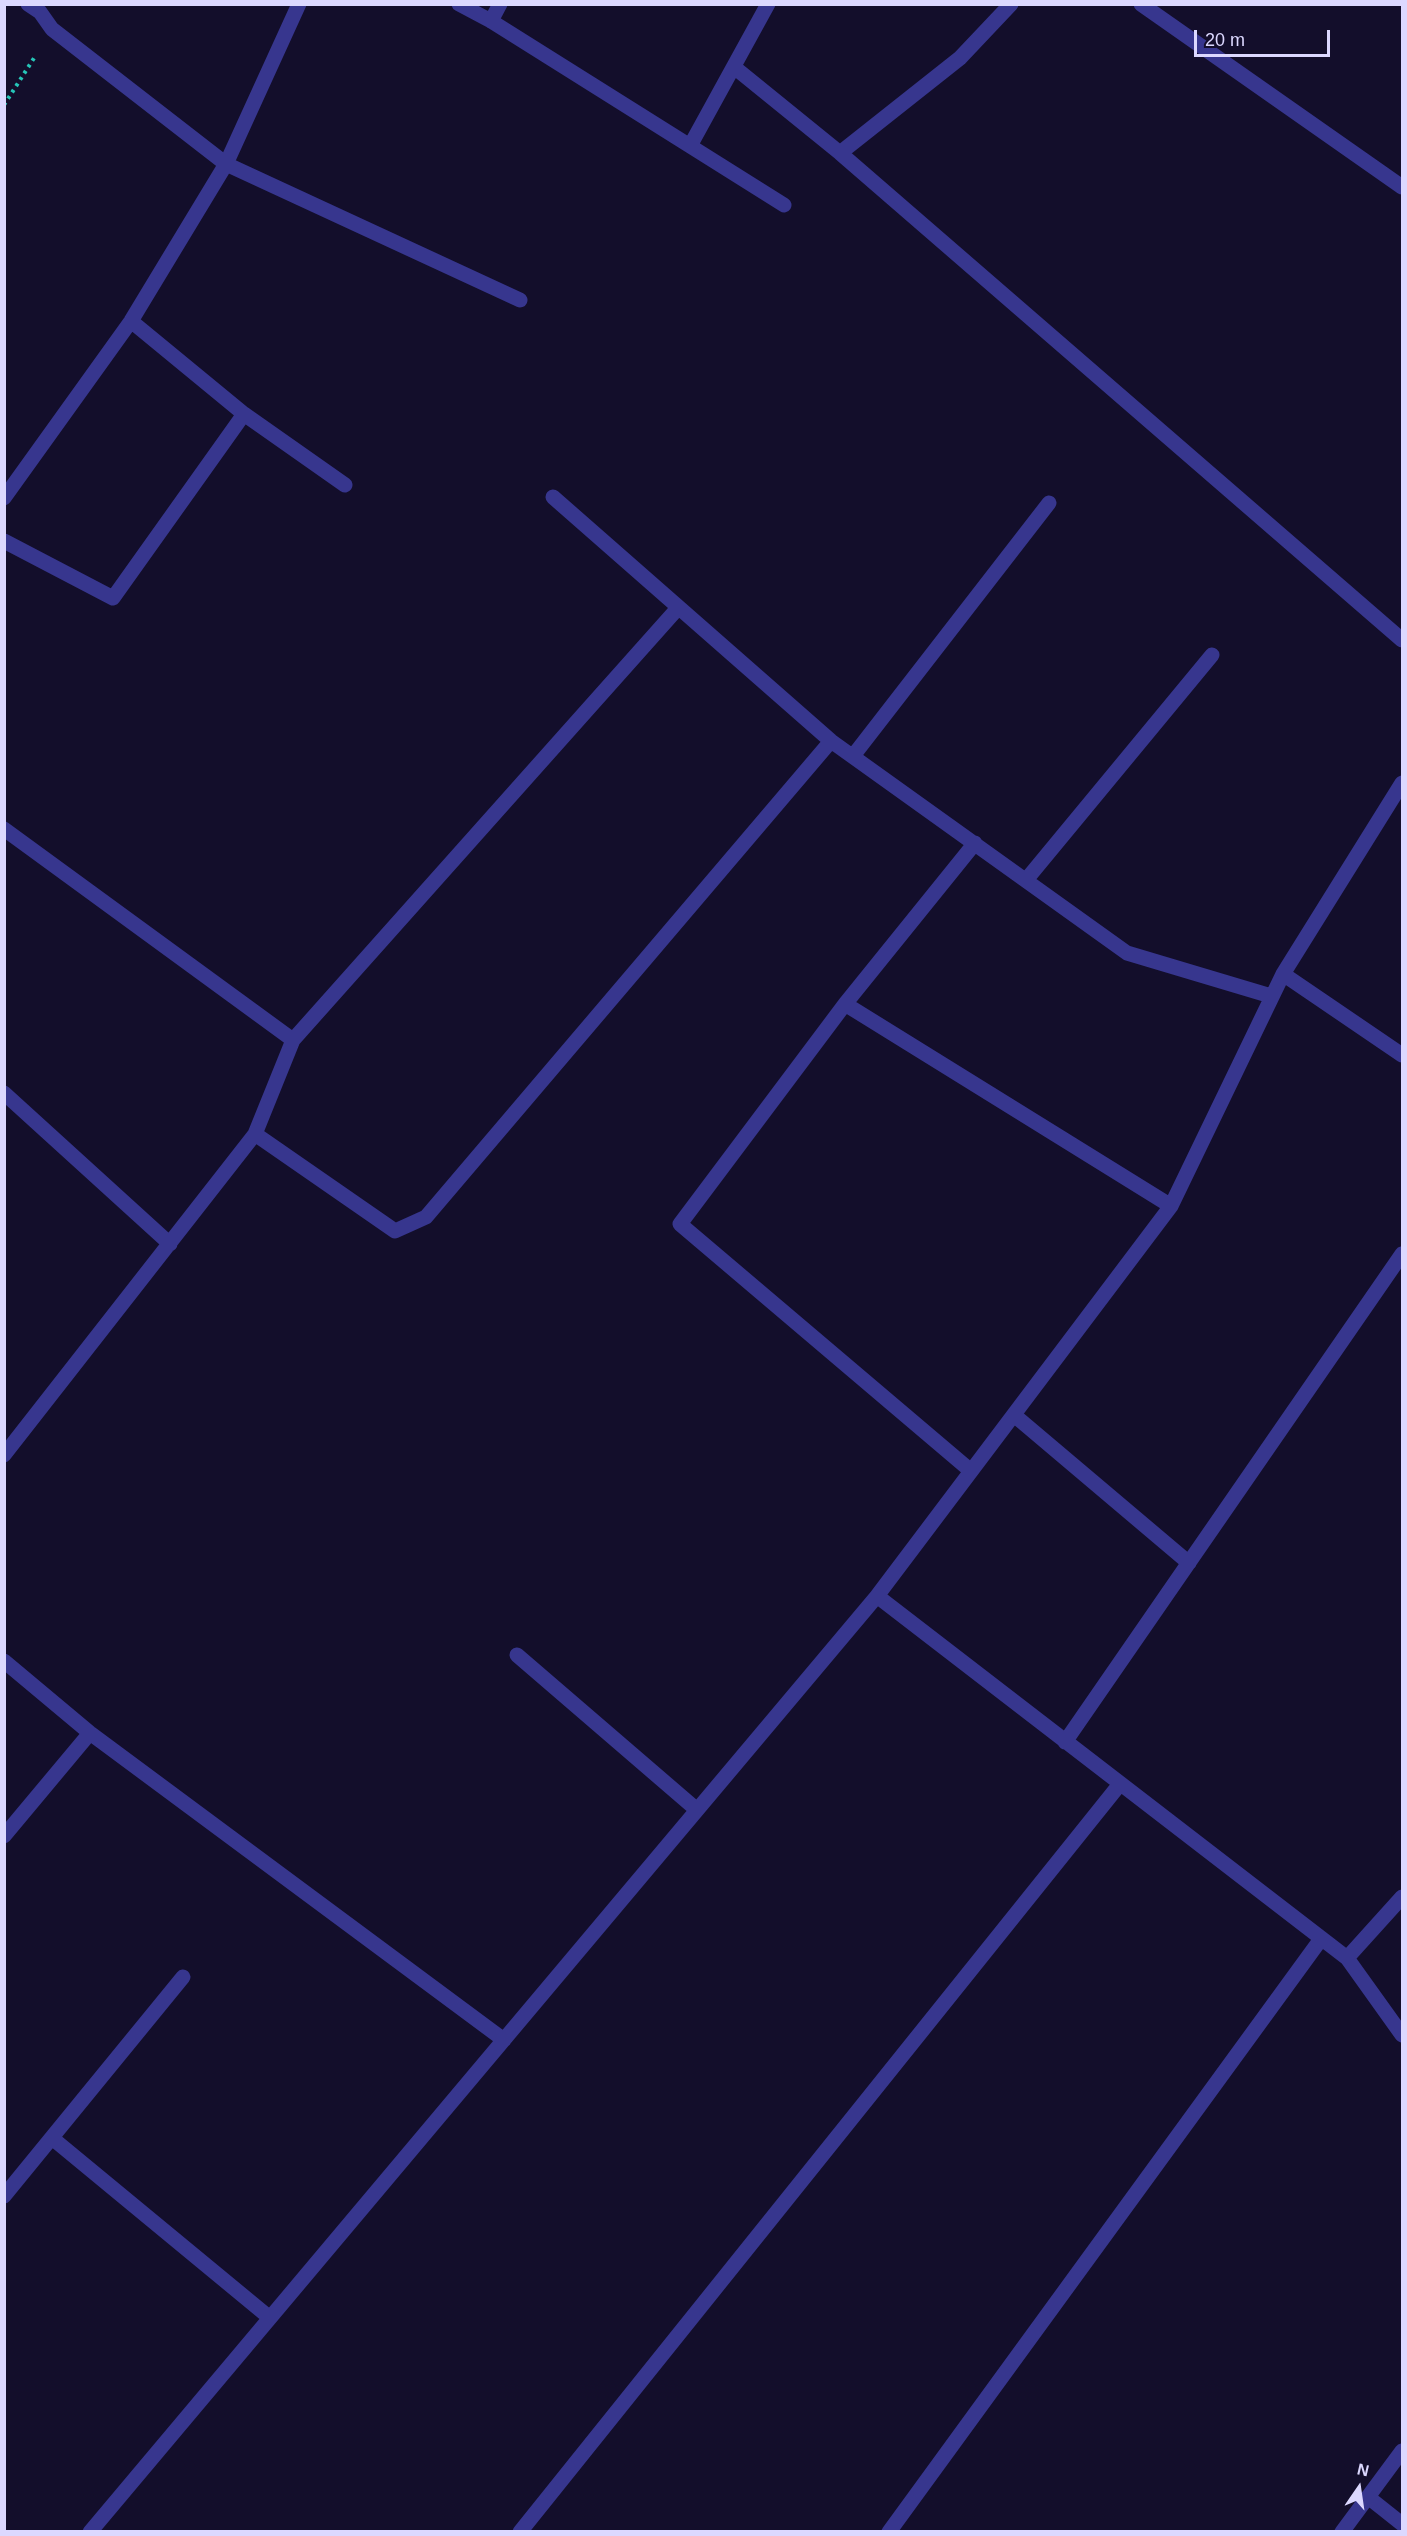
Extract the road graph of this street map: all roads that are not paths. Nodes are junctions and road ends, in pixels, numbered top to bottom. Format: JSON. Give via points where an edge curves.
{"nodes":[{"id":1,"x":299,"y":4,"type":"edge"},
{"id":2,"x":459,"y":4,"type":"edge"},
{"id":3,"x":500,"y":4,"type":"edge"},
{"id":4,"x":768,"y":4,"type":"edge"},
{"id":5,"x":1011,"y":4,"type":"edge"},
{"id":6,"x":1141,"y":4,"type":"edge"},
{"id":7,"x":38,"y":7,"type":"edge"},
{"id":8,"x":1160,"y":10,"type":"edge"},
{"id":9,"x":491,"y":21,"type":"junction"},
{"id":10,"x":734,"y":67,"type":"junction"},
{"id":11,"x":690,"y":146,"type":"junction"},
{"id":12,"x":840,"y":153,"type":"junction"},
{"id":13,"x":226,"y":164,"type":"junction"},
{"id":14,"x":1402,"y":187,"type":"edge"},
{"id":15,"x":784,"y":205,"type":"dead end"},
{"id":16,"x":520,"y":300,"type":"dead end"},
{"id":17,"x":131,"y":321,"type":"junction"},
{"id":18,"x":244,"y":414,"type":"junction"},
{"id":19,"x":345,"y":485,"type":"dead end"},
{"id":20,"x":553,"y":497,"type":"dead end"},
{"id":21,"x":4,"y":498,"type":"edge"},
{"id":22,"x":1049,"y":503,"type":"dead end"},
{"id":23,"x":4,"y":541,"type":"edge"},
{"id":24,"x":678,"y":608,"type":"junction"},
{"id":25,"x":1402,"y":640,"type":"edge"},
{"id":26,"x":1212,"y":655,"type":"dead end"},
{"id":27,"x":831,"y":741,"type":"junction"},
{"id":28,"x":853,"y":756,"type":"junction"},
{"id":29,"x":1402,"y":783,"type":"edge"},
{"id":30,"x":4,"y":828,"type":"edge"},
{"id":31,"x":975,"y":843,"type":"junction"},
{"id":32,"x":1026,"y":880,"type":"junction"},
{"id":33,"x":1283,"y":974,"type":"junction"},
{"id":34,"x":1271,"y":996,"type":"junction"},
{"id":35,"x":845,"y":1004,"type":"junction"},
{"id":36,"x":293,"y":1040,"type":"junction"},
{"id":37,"x":1402,"y":1055,"type":"edge"},
{"id":38,"x":4,"y":1093,"type":"edge"},
{"id":39,"x":255,"y":1134,"type":"junction"},
{"id":40,"x":1171,"y":1206,"type":"junction"},
{"id":41,"x":170,"y":1244,"type":"junction"},
{"id":42,"x":1402,"y":1254,"type":"edge"},
{"id":43,"x":1014,"y":1415,"type":"junction"},
{"id":44,"x":4,"y":1455,"type":"edge"},
{"id":45,"x":971,"y":1472,"type":"junction"},
{"id":46,"x":1189,"y":1563,"type":"junction"},
{"id":47,"x":877,"y":1596,"type":"junction"},
{"id":48,"x":517,"y":1655,"type":"dead end"},
{"id":49,"x":4,"y":1661,"type":"edge"},
{"id":50,"x":90,"y":1733,"type":"junction"},
{"id":51,"x":1065,"y":1742,"type":"junction"},
{"id":52,"x":1120,"y":1784,"type":"junction"},
{"id":53,"x":698,"y":1810,"type":"junction"},
{"id":54,"x":4,"y":1836,"type":"edge"},
{"id":55,"x":1402,"y":1897,"type":"edge"},
{"id":56,"x":1321,"y":1939,"type":"junction"},
{"id":57,"x":1347,"y":1958,"type":"junction"},
{"id":58,"x":183,"y":1977,"type":"dead end"},
{"id":59,"x":1402,"y":2035,"type":"edge"},
{"id":60,"x":504,"y":2040,"type":"junction"},
{"id":61,"x":52,"y":2138,"type":"junction"},
{"id":62,"x":4,"y":2196,"type":"edge"},
{"id":63,"x":270,"y":2318,"type":"junction"},
{"id":64,"x":1402,"y":2451,"type":"edge"},
{"id":65,"x":1368,"y":2497,"type":"junction"},
{"id":66,"x":1402,"y":2524,"type":"edge"},
{"id":67,"x":90,"y":2532,"type":"edge"},
{"id":68,"x":520,"y":2532,"type":"edge"},
{"id":69,"x":889,"y":2532,"type":"edge"},
{"id":70,"x":1342,"y":2532,"type":"edge"}],
"edges":[{"from":1,"to":13,"type":"street"},
{"from":2,"to":9,"type":"street"},
{"from":3,"to":9,"type":"street"},
{"from":4,"to":10,"type":"street"},
{"from":5,"to":12,"type":"street","via":[[960,58]]},
{"from":6,"to":8,"type":"street"},
{"from":7,"to":13,"type":"street","via":[[52,29]]},
{"from":8,"to":14,"type":"street"},
{"from":9,"to":11,"type":"street"},
{"from":10,"to":11,"type":"street"},
{"from":10,"to":12,"type":"street"},
{"from":11,"to":15,"type":"street"},
{"from":12,"to":25,"type":"street"},
{"from":13,"to":16,"type":"street"},
{"from":13,"to":17,"type":"street"},
{"from":17,"to":18,"type":"street"},
{"from":17,"to":21,"type":"street"},
{"from":18,"to":19,"type":"street"},
{"from":18,"to":23,"type":"street","via":[[113,598]]},
{"from":20,"to":24,"type":"street"},
{"from":22,"to":28,"type":"street"},
{"from":24,"to":27,"type":"street"},
{"from":24,"to":36,"type":"street"},
{"from":26,"to":32,"type":"street"},
{"from":27,"to":28,"type":"street"},
{"from":27,"to":39,"type":"street","via":[[426,1217],[395,1231]]},
{"from":28,"to":31,"type":"street"},
{"from":29,"to":33,"type":"street"},
{"from":30,"to":36,"type":"street"},
{"from":31,"to":32,"type":"street"},
{"from":31,"to":35,"type":"street"},
{"from":32,"to":34,"type":"street","via":[[1127,953]]},
{"from":33,"to":34,"type":"street"},
{"from":33,"to":37,"type":"street"},
{"from":34,"to":40,"type":"street"},
{"from":35,"to":40,"type":"street"},
{"from":35,"to":45,"type":"street","via":[[680,1224]]},
{"from":36,"to":39,"type":"street"},
{"from":38,"to":41,"type":"street"},
{"from":39,"to":41,"type":"street"},
{"from":40,"to":43,"type":"street"},
{"from":41,"to":44,"type":"street"},
{"from":42,"to":46,"type":"street"},
{"from":43,"to":45,"type":"street"},
{"from":43,"to":46,"type":"street"},
{"from":45,"to":47,"type":"street"},
{"from":46,"to":51,"type":"street"},
{"from":47,"to":51,"type":"street"},
{"from":47,"to":53,"type":"street"},
{"from":48,"to":53,"type":"street"},
{"from":49,"to":50,"type":"street"},
{"from":50,"to":54,"type":"street"},
{"from":50,"to":60,"type":"street"},
{"from":51,"to":52,"type":"street"},
{"from":52,"to":56,"type":"street"},
{"from":52,"to":68,"type":"street"},
{"from":53,"to":60,"type":"street"},
{"from":55,"to":57,"type":"street"},
{"from":56,"to":57,"type":"street"},
{"from":56,"to":69,"type":"street"},
{"from":57,"to":59,"type":"street"},
{"from":58,"to":61,"type":"street"},
{"from":60,"to":63,"type":"street"},
{"from":61,"to":62,"type":"street"},
{"from":61,"to":63,"type":"street"},
{"from":63,"to":67,"type":"street"},
{"from":64,"to":65,"type":"street"},
{"from":65,"to":66,"type":"street"},
{"from":65,"to":70,"type":"street"}]}
